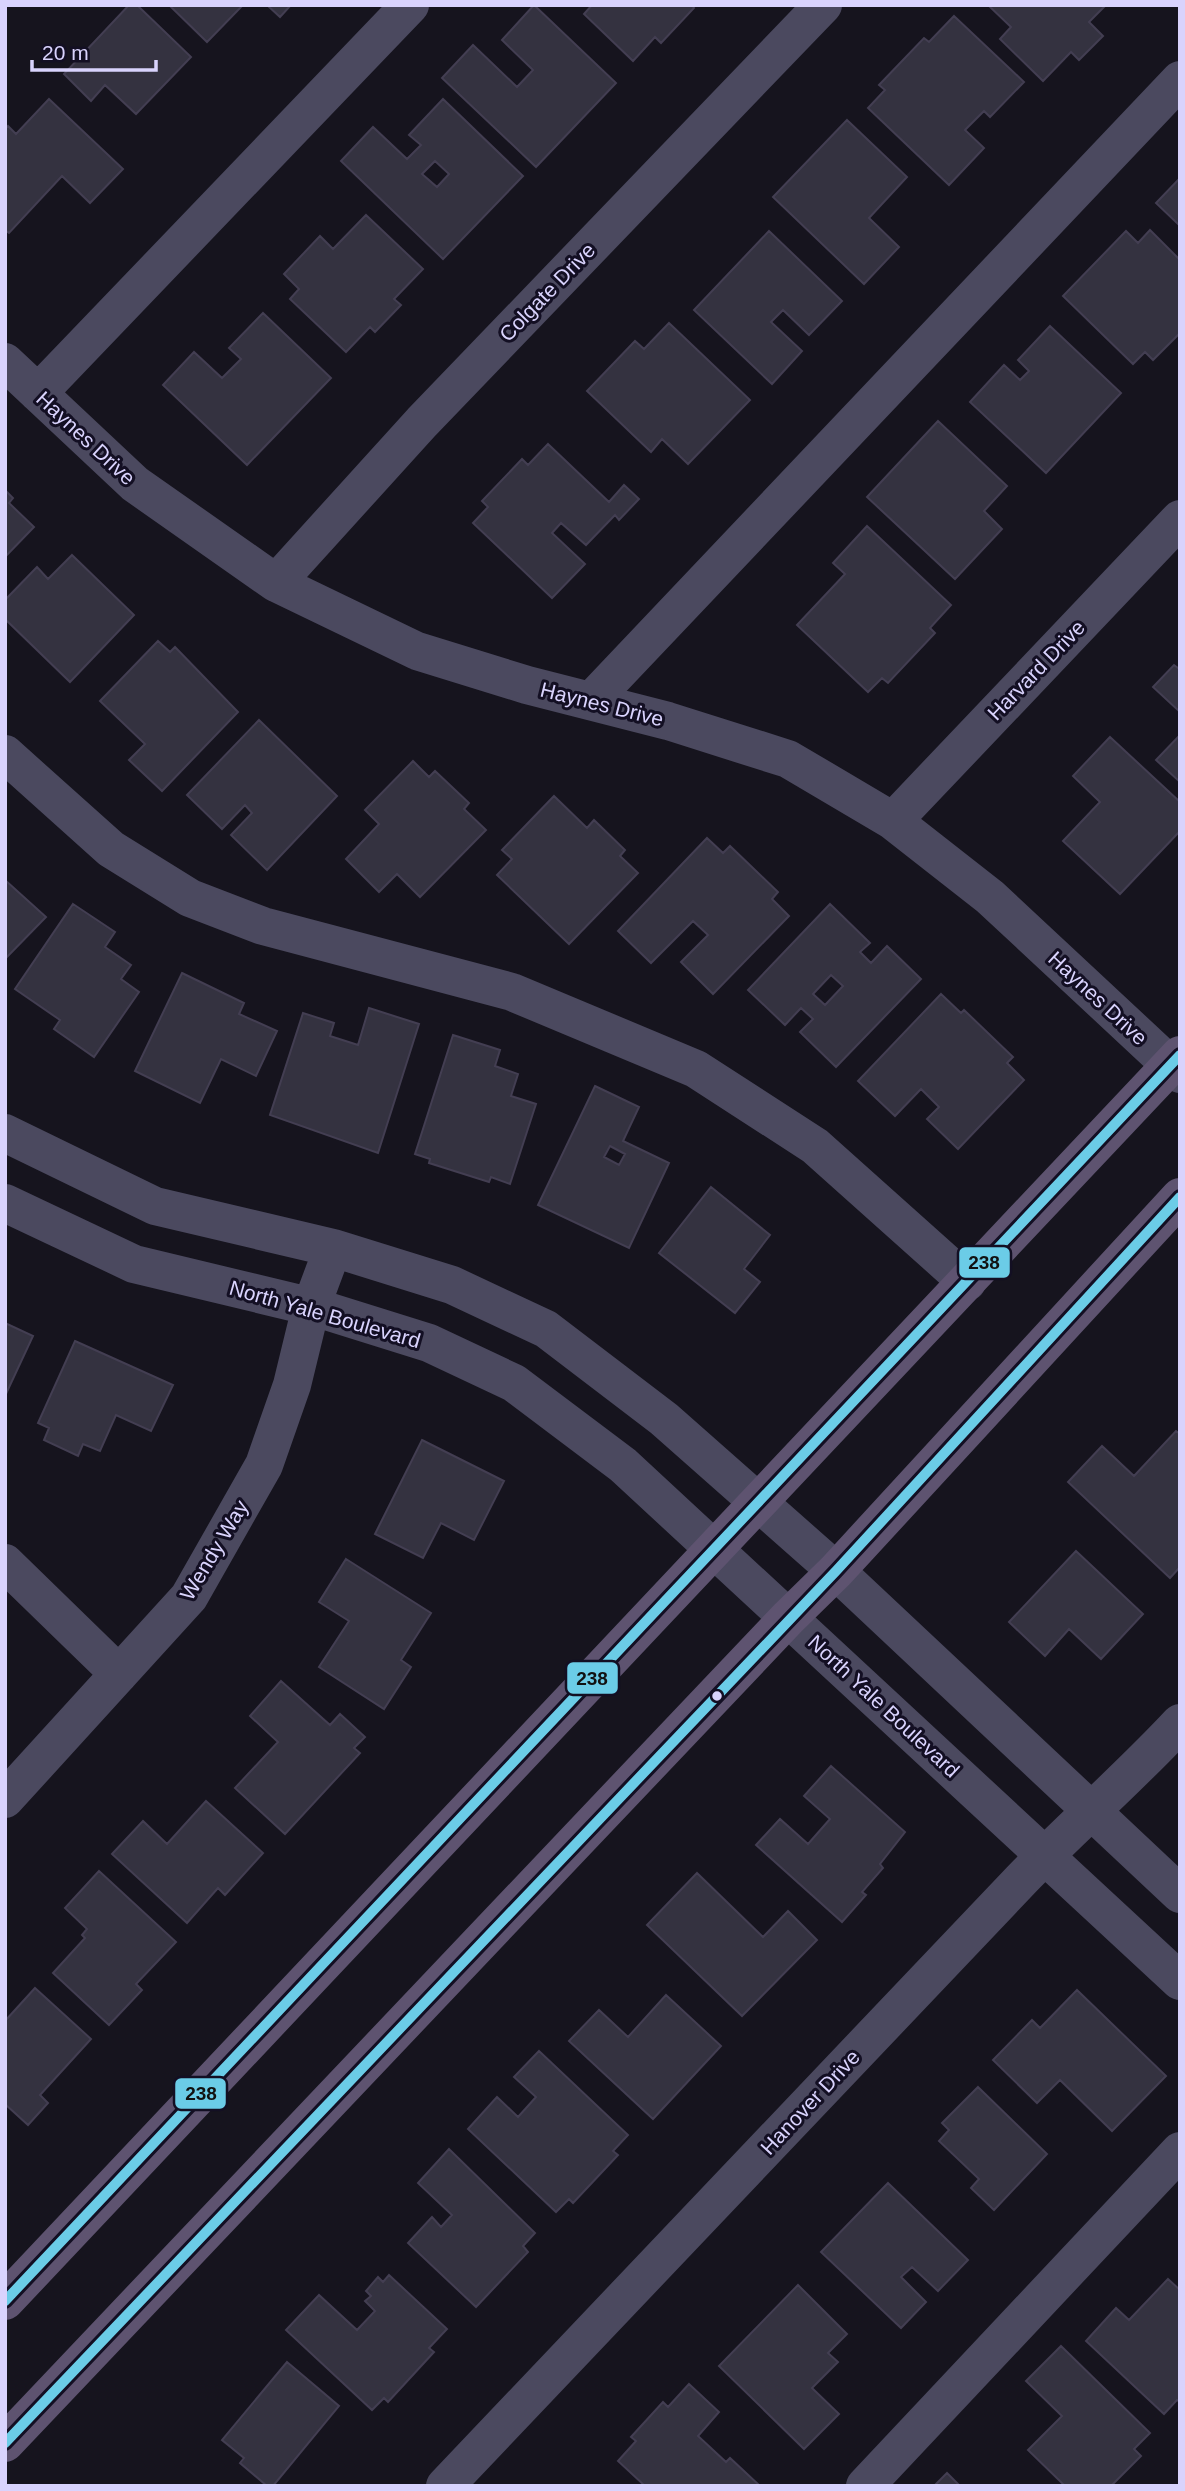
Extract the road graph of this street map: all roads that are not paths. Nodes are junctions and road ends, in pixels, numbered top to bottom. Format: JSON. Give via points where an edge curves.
{"nodes":[{"id":1,"x":410,"y":5,"type":"edge"},
{"id":2,"x":823,"y":5,"type":"edge"},
{"id":3,"x":1180,"y":80,"type":"edge"},
{"id":4,"x":5,"y":362,"type":"edge"},
{"id":5,"x":37,"y":393,"type":"junction"},
{"id":6,"x":1180,"y":519,"type":"edge"},
{"id":7,"x":276,"y":583,"type":"junction"},
{"id":8,"x":591,"y":701,"type":"junction"},
{"id":9,"x":5,"y":754,"type":"edge"},
{"id":10,"x":892,"y":821,"type":"junction"},
{"id":11,"x":1176,"y":1065,"type":"edge"},
{"id":12,"x":5,"y":1133,"type":"edge"},
{"id":13,"x":1180,"y":1197,"type":"edge"},
{"id":14,"x":5,"y":1203,"type":"edge"},
{"id":15,"x":333,"y":1248,"type":"junction"},
{"id":16,"x":967,"y":1282,"type":"junction"},
{"id":17,"x":311,"y":1307,"type":"junction"},
{"id":18,"x":760,"y":1503,"type":"junction"},
{"id":19,"x":714,"y":1550,"type":"junction"},
{"id":20,"x":5,"y":1563,"type":"edge"},
{"id":21,"x":836,"y":1570,"type":"junction"},
{"id":22,"x":788,"y":1618,"type":"junction"},
{"id":23,"x":119,"y":1674,"type":"junction"},
{"id":24,"x":1180,"y":1723,"type":"edge"},
{"id":25,"x":5,"y":1799,"type":"edge"},
{"id":26,"x":1090,"y":1810,"type":"junction"},
{"id":27,"x":1044,"y":1855,"type":"junction"},
{"id":28,"x":1180,"y":1894,"type":"edge"},
{"id":29,"x":1180,"y":1981,"type":"edge"},
{"id":30,"x":1180,"y":2151,"type":"edge"},
{"id":31,"x":5,"y":2301,"type":"edge"},
{"id":32,"x":5,"y":2443,"type":"edge"},
{"id":33,"x":446,"y":2486,"type":"edge"},
{"id":34,"x":865,"y":2486,"type":"edge"}],
"edges":[{"from":1,"to":5,"type":"street"},
{"from":2,"to":7,"type":"street","name":"Colgate Drive","via":[[422,422]]},
{"from":3,"to":8,"type":"street"},
{"from":4,"to":5,"type":"street","name":"Haynes Drive"},
{"from":5,"to":7,"type":"street","name":"Haynes Drive","via":[[135,484]]},
{"from":6,"to":10,"type":"street","name":"Harvard Drive"},
{"from":7,"to":8,"type":"street","name":"Haynes Drive","via":[[417,651]]},
{"from":8,"to":10,"type":"street","name":"Haynes Drive","via":[[788,759]]},
{"from":9,"to":16,"type":"street","via":[[111,849],[190,898],[263,926],[512,992],[696,1069],[815,1146]]},
{"from":10,"to":11,"type":"street","name":"Haynes Drive","via":[[990,897]]},
{"from":11,"to":16,"type":"main road"},
{"from":12,"to":15,"type":"street","via":[[155,1206]]},
{"from":13,"to":21,"type":"main road"},
{"from":14,"to":17,"type":"street","name":"North Yale Boulevard","via":[[135,1264]]},
{"from":15,"to":17,"type":"street","name":"Wendy Way"},
{"from":15,"to":18,"type":"street","via":[[452,1285],[546,1329],[664,1419]]},
{"from":16,"to":18,"type":"main road"},
{"from":17,"to":19,"type":"street","name":"North Yale Boulevard","via":[[429,1343],[514,1382],[623,1465]]},
{"from":17,"to":23,"type":"street","name":"Wendy Way","via":[[292,1385],[264,1465],[189,1597]]},
{"from":18,"to":19,"type":"main road"},
{"from":18,"to":21,"type":"street"},
{"from":19,"to":22,"type":"street","name":"North Yale Boulevard"},
{"from":19,"to":31,"type":"main road"},
{"from":20,"to":23,"type":"street"},
{"from":21,"to":22,"type":"main road"},
{"from":21,"to":26,"type":"street"},
{"from":22,"to":27,"type":"street","name":"North Yale Boulevard"},
{"from":22,"to":32,"type":"main road"},
{"from":23,"to":25,"type":"street","name":"Wendy Way"},
{"from":24,"to":26,"type":"street","name":"Hanover Drive"},
{"from":26,"to":27,"type":"street","name":"Hanover Drive"},
{"from":26,"to":28,"type":"street"},
{"from":27,"to":29,"type":"street","name":"North Yale Boulevard"},
{"from":27,"to":33,"type":"street","name":"Hanover Drive"},
{"from":30,"to":34,"type":"street"}]}
